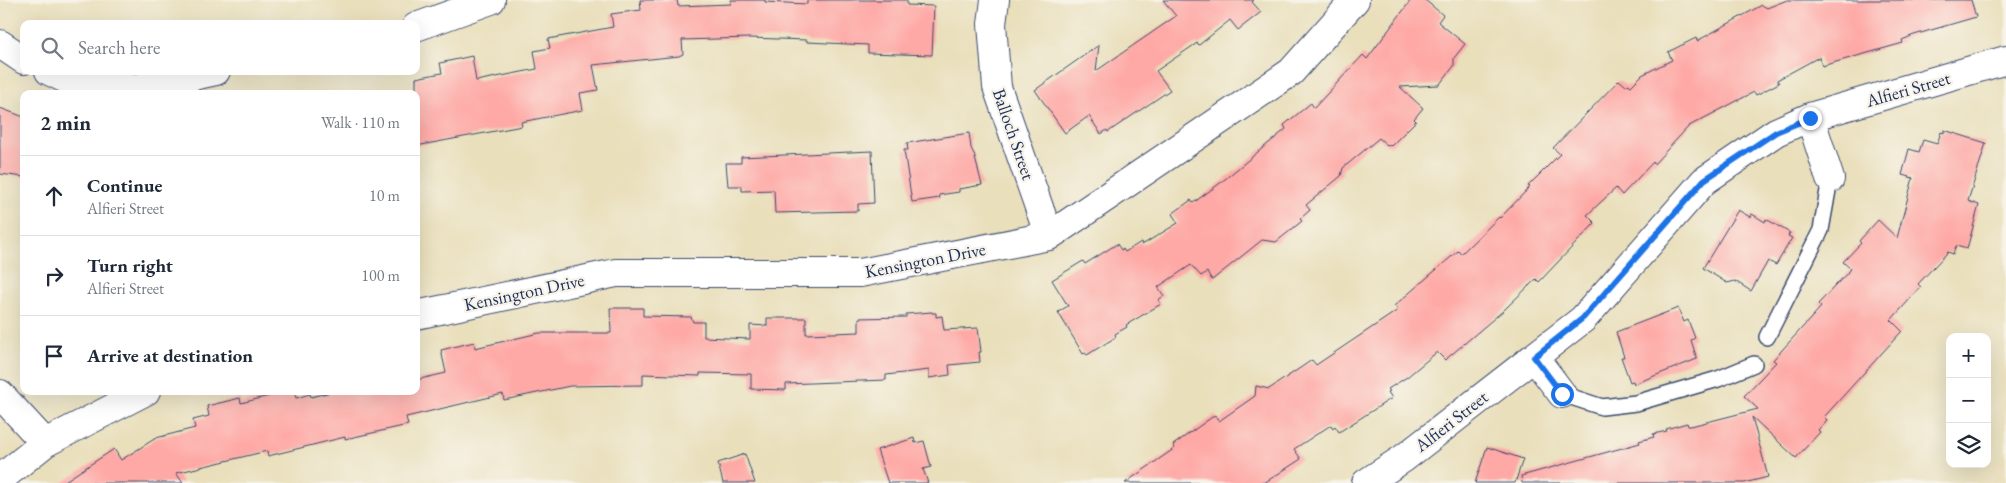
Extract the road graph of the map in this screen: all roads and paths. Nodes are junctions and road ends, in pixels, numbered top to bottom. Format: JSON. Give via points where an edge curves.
{"nodes":[{"id":1,"x":491,"y":0,"type":"edge"},
{"id":2,"x":994,"y":0,"type":"edge"},
{"id":3,"x":1355,"y":0,"type":"edge"},
{"id":4,"x":420,"y":26,"type":"edge"},
{"id":5,"x":0,"y":44,"type":"edge"},
{"id":6,"x":20,"y":57,"type":"edge"},
{"id":7,"x":2006,"y":60,"type":"edge"},
{"id":8,"x":58,"y":75,"type":"edge"},
{"id":9,"x":197,"y":75,"type":"edge"},
{"id":10,"x":1810,"y":118,"type":"junction"},
{"id":11,"x":1830,"y":180,"type":"joint"},
{"id":12,"x":1049,"y":236,"type":"junction"},
{"id":13,"x":420,"y":314,"type":"edge"},
{"id":14,"x":1767,"y":337,"type":"dead end"},
{"id":15,"x":1534,"y":357,"type":"junction"},
{"id":16,"x":1754,"y":364,"type":"dead end"},
{"id":17,"x":0,"y":394,"type":"edge"},
{"id":18,"x":1562,"y":394,"type":"joint"},
{"id":19,"x":138,"y":395,"type":"edge"},
{"id":20,"x":45,"y":443,"type":"junction"},
{"id":21,"x":0,"y":479,"type":"edge"},
{"id":22,"x":1366,"y":483,"type":"edge"}],
"edges":[{"from":1,"to":4,"type":"street"},
{"from":2,"to":12,"type":"street","name":"Balloch Street","via":[[992,24],[997,87]]},
{"from":3,"to":12,"type":"street","name":"Kensington Drive","via":[[1291,72]]},
{"from":5,"to":6,"type":"street"},
{"from":7,"to":10,"type":"street","name":"Alfieri Street"},
{"from":8,"to":9,"type":"street","via":[[68,80],[137,88]]},
{"from":10,"to":11,"type":"street"},
{"from":10,"to":15,"type":"street","name":"Alfieri Street","via":[[1776,132],[1704,180],[1583,318]]},
{"from":11,"to":14,"type":"lane","via":[[1821,230]]},
{"from":12,"to":13,"type":"street","name":"Kensington Drive","via":[[860,274],[616,273]]},
{"from":15,"to":18,"type":"street"},
{"from":15,"to":22,"type":"street","name":"Alfieri Street","via":[[1404,458]]},
{"from":16,"to":18,"type":"lane","via":[[1718,379],[1636,403],[1602,407]]},
{"from":17,"to":20,"type":"street"},
{"from":19,"to":20,"type":"street"},
{"from":20,"to":21,"type":"street"}]}
